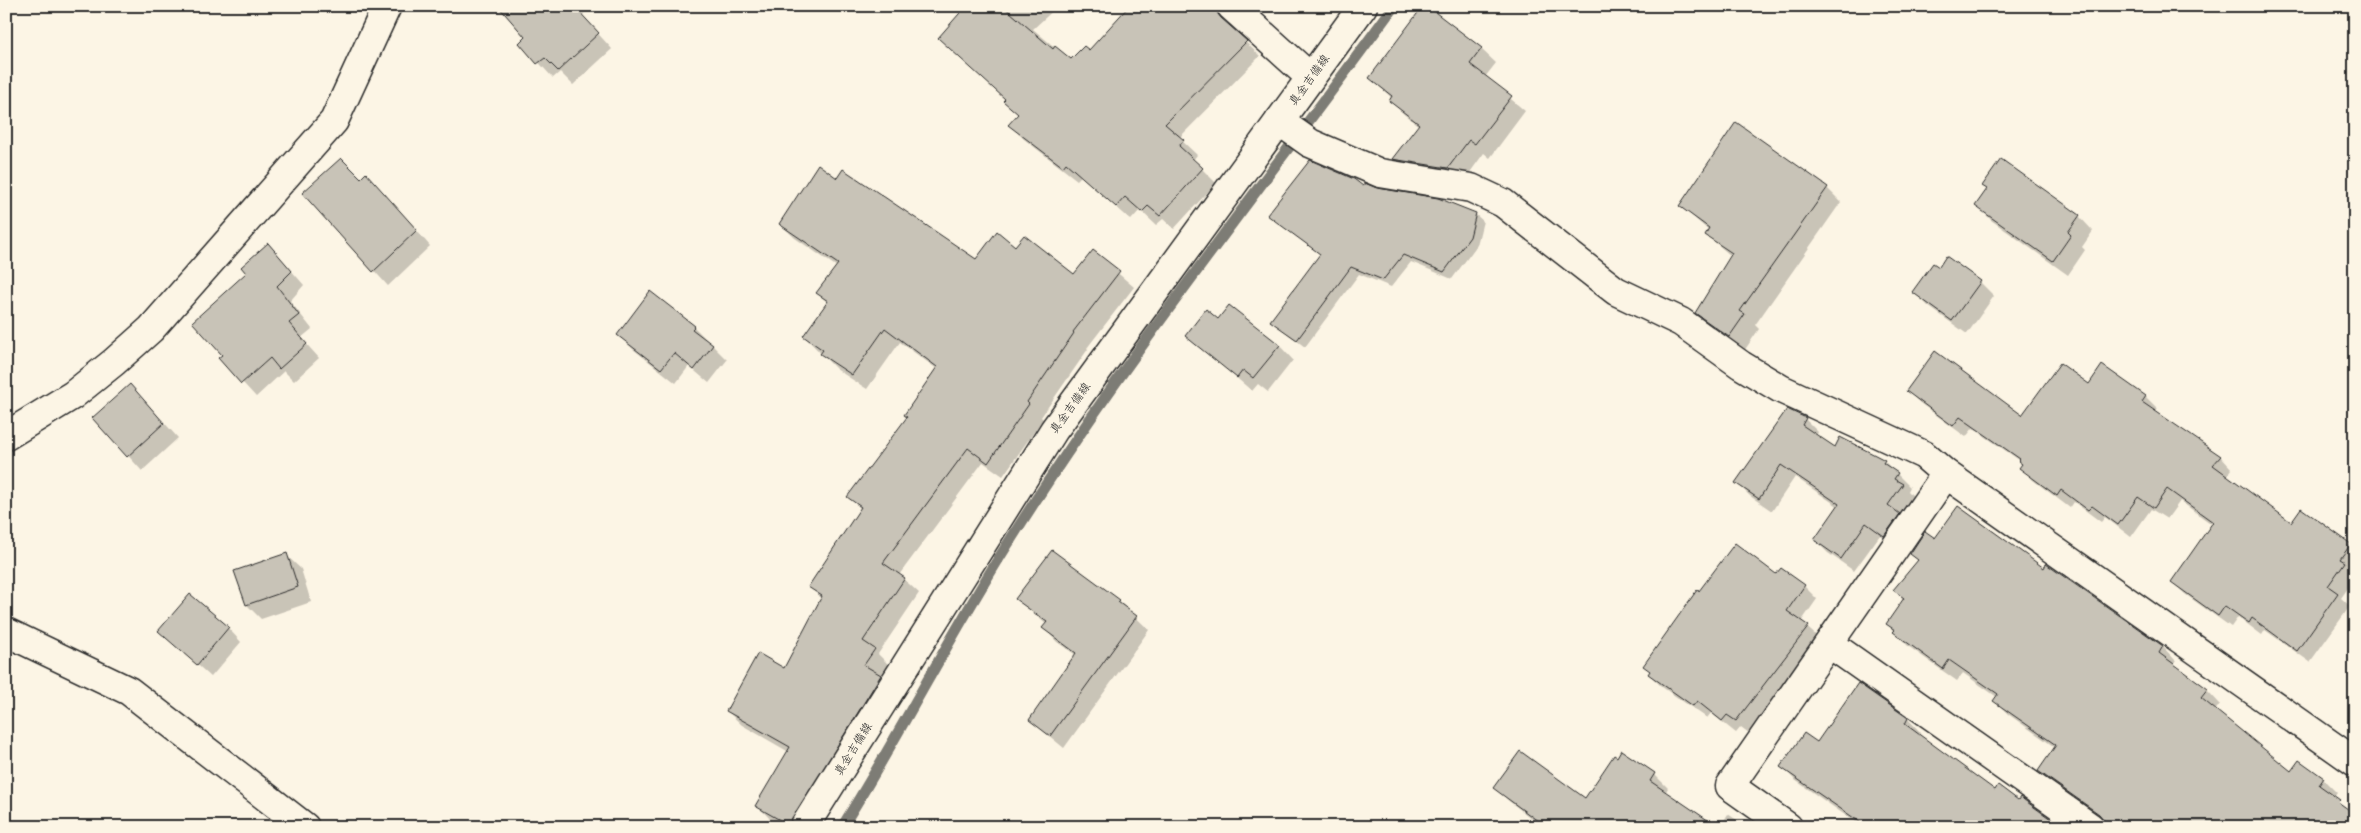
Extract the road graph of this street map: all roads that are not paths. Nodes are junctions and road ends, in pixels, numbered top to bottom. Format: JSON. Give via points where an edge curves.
{"nodes":[{"id":1,"x":387,"y":6,"type":"edge"},
{"id":2,"x":1231,"y":6,"type":"edge"},
{"id":3,"x":1363,"y":6,"type":"edge"},
{"id":4,"x":1310,"y":77,"type":"junction"},
{"id":5,"x":1294,"y":132,"type":"junction"},
{"id":6,"x":6,"y":436,"type":"edge"},
{"id":7,"x":1946,"y":474,"type":"junction"},
{"id":8,"x":6,"y":632,"type":"edge"},
{"id":9,"x":1830,"y":644,"type":"junction"},
{"id":10,"x":2355,"y":762,"type":"edge"},
{"id":11,"x":305,"y":827,"type":"edge"},
{"id":12,"x":804,"y":827,"type":"edge"},
{"id":13,"x":1788,"y":827,"type":"edge"},
{"id":14,"x":2090,"y":827,"type":"edge"}],
"edges":[{"from":1,"to":6,"type":"street","via":[[334,121],[151,329],[73,395]]},
{"from":2,"to":4,"type":"street"},
{"from":3,"to":4,"type":"street","name":"真金吉備線"},
{"from":4,"to":5,"type":"street","name":"真金吉備線"},
{"from":5,"to":7,"type":"street","via":[[1380,173],[1471,188],[1503,203],[1616,291],[1681,322],[1781,390],[1924,455]]},
{"from":5,"to":12,"type":"street","name":"真金吉備線","via":[[1054,430]]},
{"from":7,"to":9,"type":"street"},
{"from":7,"to":10,"type":"street"},
{"from":8,"to":11,"type":"street","via":[[129,691]]},
{"from":9,"to":13,"type":"street","via":[[1730,786]]},
{"from":9,"to":14,"type":"street"}]}
